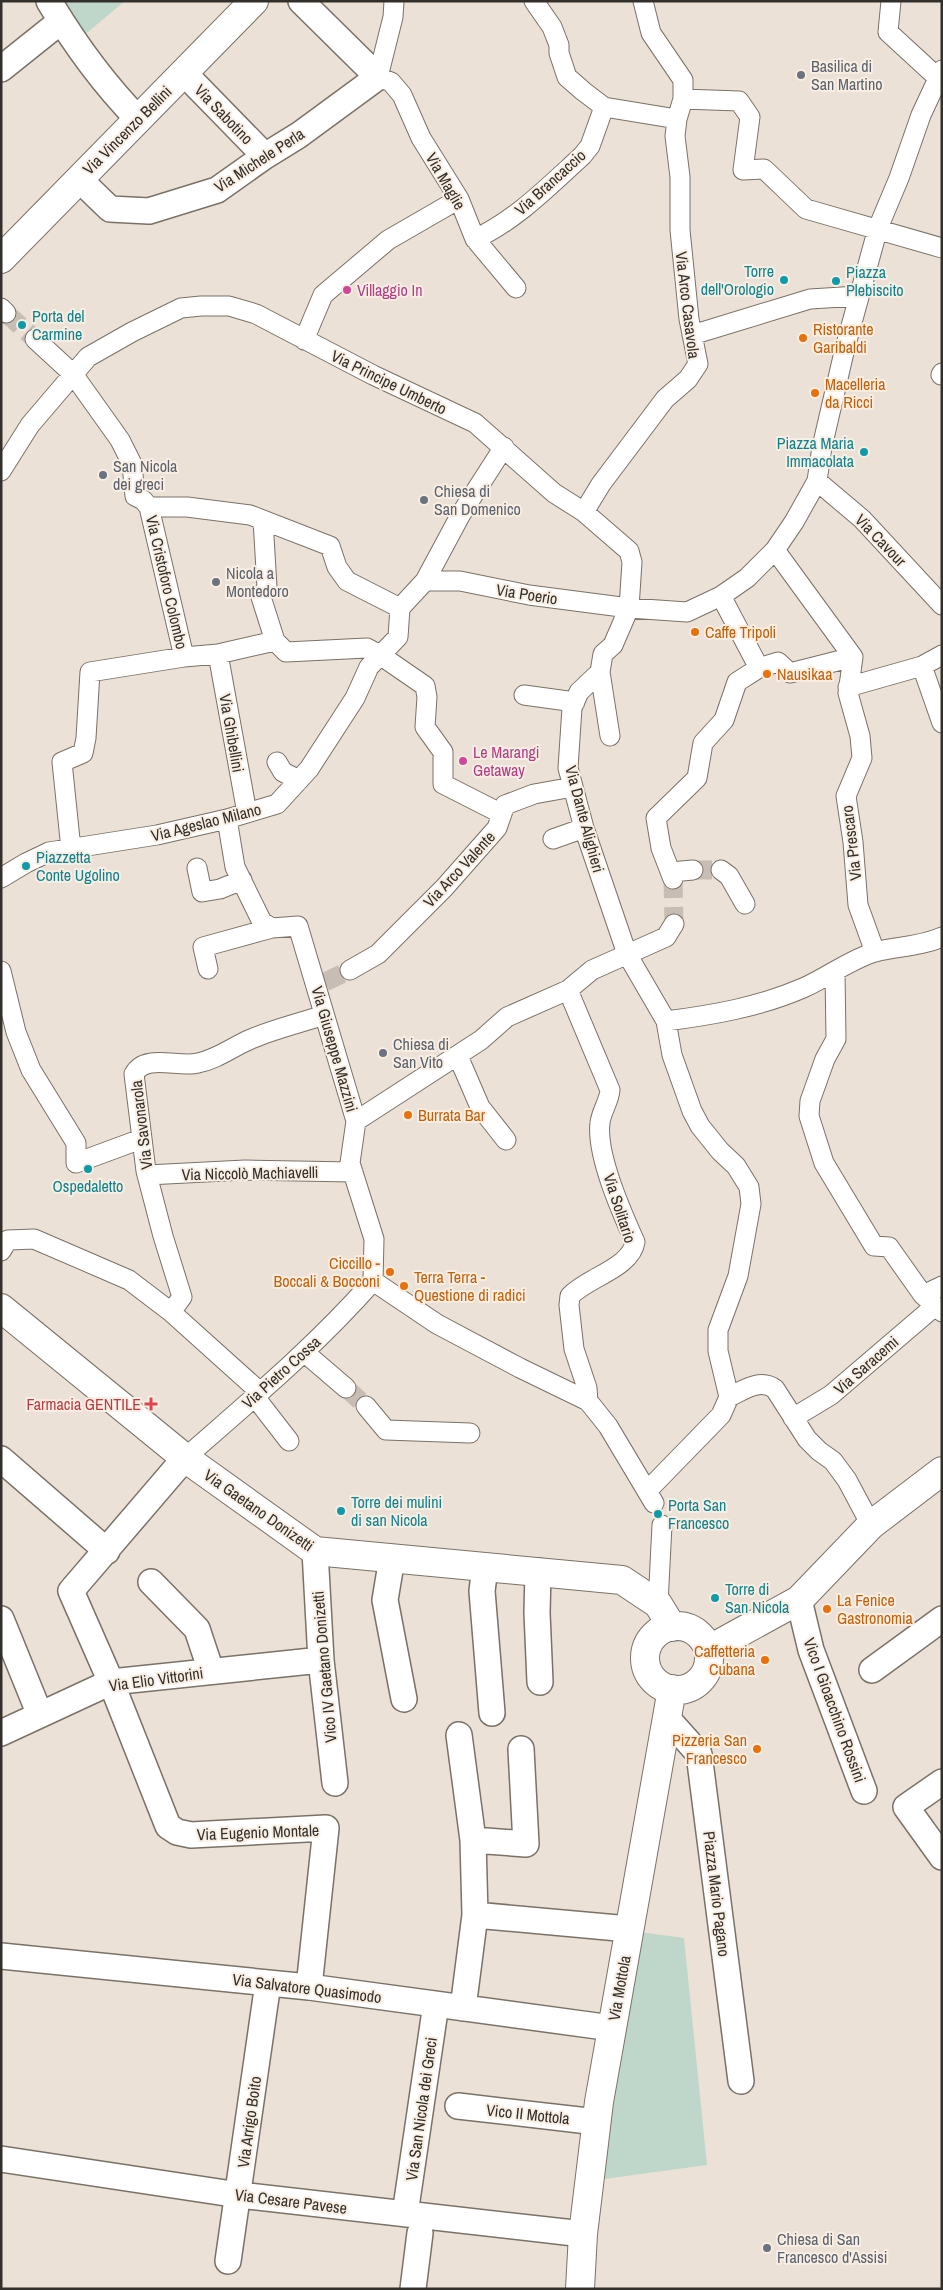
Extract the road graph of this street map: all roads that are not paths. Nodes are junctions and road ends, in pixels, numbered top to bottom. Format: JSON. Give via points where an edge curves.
{"nodes":[{"id":1,"x":254,"y":1,"type":"edge"},
{"id":2,"x":301,"y":1,"type":"edge"},
{"id":3,"x":394,"y":1,"type":"edge"},
{"id":4,"x":534,"y":1,"type":"edge"},
{"id":5,"x":643,"y":1,"type":"edge"},
{"id":6,"x":891,"y":1,"type":"edge"},
{"id":7,"x":55,"y":11,"type":"edge"},
{"id":8,"x":1,"y":69,"type":"edge"},
{"id":9,"x":184,"y":73,"type":"junction"},
{"id":10,"x":940,"y":74,"type":"edge"},
{"id":11,"x":378,"y":77,"type":"junction"},
{"id":12,"x":683,"y":99,"type":"junction"},
{"id":13,"x":604,"y":107,"type":"junction"},
{"id":14,"x":138,"y":119,"type":"junction"},
{"id":15,"x":677,"y":119,"type":"junction"},
{"id":16,"x":265,"y":156,"type":"junction"},
{"id":17,"x":80,"y":179,"type":"junction"},
{"id":18,"x":459,"y":199,"type":"junction"},
{"id":19,"x":878,"y":228,"type":"junction"},
{"id":20,"x":475,"y":239,"type":"junction"},
{"id":21,"x":942,"y":248,"type":"edge"},
{"id":22,"x":3,"y":255,"type":"edge"},
{"id":23,"x":516,"y":288,"type":"dead end"},
{"id":24,"x":858,"y":296,"type":"junction"},
{"id":25,"x":692,"y":335,"type":"junction"},
{"id":26,"x":35,"y":339,"type":"tunnel mouth"},
{"id":27,"x":304,"y":340,"type":"junction"},
{"id":28,"x":73,"y":374,"type":"junction"},
{"id":29,"x":504,"y":447,"type":"junction"},
{"id":30,"x":1,"y":471,"type":"edge"},
{"id":31,"x":817,"y":481,"type":"junction"},
{"id":32,"x":150,"y":507,"type":"junction"},
{"id":33,"x":584,"y":512,"type":"junction"},
{"id":34,"x":263,"y":520,"type":"junction"},
{"id":35,"x":775,"y":550,"type":"junction"},
{"id":36,"x":425,"y":581,"type":"junction"},
{"id":37,"x":721,"y":596,"type":"junction"},
{"id":38,"x":942,"y":604,"type":"edge"},
{"id":39,"x":400,"y":608,"type":"junction"},
{"id":40,"x":629,"y":608,"type":"junction"},
{"id":41,"x":276,"y":641,"type":"junction"},
{"id":42,"x":218,"y":654,"type":"junction"},
{"id":43,"x":380,"y":655,"type":"junction"},
{"id":44,"x":942,"y":655,"type":"edge"},
{"id":45,"x":184,"y":657,"type":"junction"},
{"id":46,"x":853,"y":657,"type":"junction"},
{"id":47,"x":922,"y":666,"type":"junction"},
{"id":48,"x":759,"y":668,"type":"junction"},
{"id":49,"x":600,"y":672,"type":"junction"},
{"id":50,"x":848,"y":687,"type":"junction"},
{"id":51,"x":524,"y":695,"type":"dead end"},
{"id":52,"x":575,"y":702,"type":"junction"},
{"id":53,"x":942,"y":723,"type":"edge"},
{"id":54,"x":610,"y":736,"type":"dead end"},
{"id":55,"x":277,"y":762,"type":"dead end"},
{"id":56,"x":299,"y":780,"type":"junction"},
{"id":57,"x":573,"y":786,"type":"junction"},
{"id":58,"x":246,"y":812,"type":"junction"},
{"id":59,"x":502,"y":814,"type":"junction"},
{"id":60,"x":226,"y":820,"type":"junction"},
{"id":61,"x":584,"y":828,"type":"junction"},
{"id":62,"x":553,"y":839,"type":"dead end"},
{"id":63,"x":71,"y":849,"type":"junction"},
{"id":64,"x":197,"y":868,"type":"dead end"},
{"id":65,"x":692,"y":870,"type":"tunnel mouth"},
{"id":66,"x":721,"y":870,"type":"dead end"},
{"id":67,"x":1,"y":878,"type":"edge"},
{"id":68,"x":242,"y":880,"type":"junction"},
{"id":69,"x":745,"y":904,"type":"dead end"},
{"id":70,"x":674,"y":924,"type":"dead end"},
{"id":71,"x":272,"y":928,"type":"junction"},
{"id":72,"x":942,"y":937,"type":"edge"},
{"id":73,"x":875,"y":952,"type":"junction"},
{"id":74,"x":627,"y":954,"type":"junction"},
{"id":75,"x":208,"y":969,"type":"dead end"},
{"id":76,"x":1,"y":970,"type":"edge"},
{"id":77,"x":350,"y":970,"type":"tunnel mouth"},
{"id":78,"x":835,"y":972,"type":"junction"},
{"id":79,"x":568,"y":990,"type":"junction"},
{"id":80,"x":324,"y":1016,"type":"junction"},
{"id":81,"x":666,"y":1021,"type":"junction"},
{"id":82,"x":458,"y":1056,"type":"junction"},
{"id":83,"x":356,"y":1121,"type":"junction"},
{"id":84,"x":142,"y":1139,"type":"junction"},
{"id":85,"x":506,"y":1140,"type":"dead end"},
{"id":86,"x":353,"y":1172,"type":"junction"},
{"id":87,"x":147,"y":1175,"type":"junction"},
{"id":88,"x":1,"y":1251,"type":"edge"},
{"id":89,"x":373,"y":1281,"type":"junction"},
{"id":90,"x":942,"y":1286,"type":"edge"},
{"id":91,"x":933,"y":1304,"type":"edge"},
{"id":92,"x":1,"y":1308,"type":"edge"},
{"id":93,"x":171,"y":1312,"type":"junction"},
{"id":94,"x":304,"y":1352,"type":"junction"},
{"id":95,"x":346,"y":1388,"type":"tunnel mouth"},
{"id":96,"x":257,"y":1394,"type":"junction"},
{"id":97,"x":729,"y":1397,"type":"junction"},
{"id":98,"x":588,"y":1401,"type":"junction"},
{"id":99,"x":366,"y":1406,"type":"tunnel mouth"},
{"id":100,"x":793,"y":1418,"type":"junction"},
{"id":101,"x":470,"y":1433,"type":"dead end"},
{"id":102,"x":290,"y":1441,"type":"dead end"},
{"id":103,"x":185,"y":1458,"type":"junction"},
{"id":104,"x":1,"y":1459,"type":"edge"},
{"id":105,"x":942,"y":1471,"type":"edge"},
{"id":106,"x":662,"y":1525,"type":"dead end"},
{"id":107,"x":871,"y":1525,"type":"junction"},
{"id":108,"x":106,"y":1551,"type":"junction"},
{"id":109,"x":314,"y":1551,"type":"junction"},
{"id":110,"x":392,"y":1558,"type":"junction"},
{"id":111,"x":485,"y":1567,"type":"junction"},
{"id":112,"x":538,"y":1571,"type":"junction"},
{"id":113,"x":151,"y":1582,"type":"dead end"},
{"id":114,"x":799,"y":1600,"type":"junction"},
{"id":115,"x":665,"y":1615,"type":"junction"},
{"id":116,"x":942,"y":1618,"type":"edge"},
{"id":117,"x":1,"y":1619,"type":"edge"},
{"id":118,"x":708,"y":1650,"type":"junction"},
{"id":119,"x":321,"y":1660,"type":"junction"},
{"id":120,"x":872,"y":1670,"type":"dead end"},
{"id":121,"x":211,"y":1671,"type":"junction"},
{"id":122,"x":111,"y":1682,"type":"junction"},
{"id":123,"x":540,"y":1682,"type":"dead end"},
{"id":124,"x":672,"y":1689,"type":"junction"},
{"id":125,"x":404,"y":1699,"type":"dead end"},
{"id":126,"x":492,"y":1713,"type":"dead end"},
{"id":127,"x":40,"y":1715,"type":"junction"},
{"id":128,"x":667,"y":1718,"type":"junction"},
{"id":129,"x":1,"y":1733,"type":"edge"},
{"id":130,"x":459,"y":1735,"type":"dead end"},
{"id":131,"x":522,"y":1749,"type":"dead end"},
{"id":132,"x":942,"y":1782,"type":"edge"},
{"id":133,"x":335,"y":1783,"type":"dead end"},
{"id":134,"x":864,"y":1791,"type":"dead end"},
{"id":135,"x":473,"y":1840,"type":"junction"},
{"id":136,"x":940,"y":1849,"type":"edge"},
{"id":137,"x":475,"y":1915,"type":"junction"},
{"id":138,"x":629,"y":1929,"type":"junction"},
{"id":139,"x":1,"y":1956,"type":"edge"},
{"id":140,"x":268,"y":1983,"type":"junction"},
{"id":141,"x":309,"y":1987,"type":"junction"},
{"id":142,"x":436,"y":2004,"type":"junction"},
{"id":143,"x":463,"y":2008,"type":"junction"},
{"id":144,"x":612,"y":2028,"type":"junction"},
{"id":145,"x":740,"y":2081,"type":"dead end"},
{"id":146,"x":458,"y":2106,"type":"dead end"},
{"id":147,"x":597,"y":2122,"type":"junction"},
{"id":148,"x":1,"y":2160,"type":"edge"},
{"id":149,"x":239,"y":2195,"type":"junction"},
{"id":150,"x":413,"y":2224,"type":"junction"},
{"id":151,"x":583,"y":2234,"type":"junction"},
{"id":152,"x":228,"y":2261,"type":"dead end"},
{"id":153,"x":412,"y":2289,"type":"edge"},
{"id":154,"x":580,"y":2289,"type":"edge"}],
"edges":[{"from":1,"to":9,"type":"street","name":"Via Vincenzo Bellini"},
{"from":2,"to":11,"type":"street"},
{"from":3,"to":11,"type":"street"},
{"from":4,"to":13,"type":"street","via":[[560,45],[559,53],[567,77]]},
{"from":5,"to":12,"type":"street","via":[[651,33],[683,80]]},
{"from":6,"to":10,"type":"street","via":[[888,32]]},
{"from":7,"to":8,"type":"street"},
{"from":7,"to":14,"type":"street","via":[[121,102]]},
{"from":9,"to":14,"type":"street","name":"Via Vincenzo Bellini"},
{"from":9,"to":16,"type":"street","name":"Via Sabotino"},
{"from":10,"to":19,"type":"street"},
{"from":11,"to":16,"type":"street","name":"Via Michele Perla"},
{"from":11,"to":18,"type":"street","name":"Via Maglie","via":[[391,82],[402,95],[421,138]]},
{"from":12,"to":15,"type":"street","name":"Via Arco Casavola"},
{"from":12,"to":19,"type":"street","via":[[739,101],[750,117],[743,170],[764,169],[806,209]]},
{"from":13,"to":15,"type":"street"},
{"from":13,"to":20,"type":"street","name":"Via Brancaccio","via":[[590,146],[582,156],[521,211]]},
{"from":14,"to":17,"type":"street","name":"Via Vincenzo Bellini"},
{"from":15,"to":25,"type":"street","name":"Via Arco Casavola","via":[[680,230]]},
{"from":16,"to":17,"type":"street","name":"Via Michele Perla","via":[[217,190],[149,211],[110,209]]},
{"from":17,"to":22,"type":"street","name":"Via Vincenzo Bellini"},
{"from":18,"to":20,"type":"street","name":"Via Maglie"},
{"from":18,"to":27,"type":"street","via":[[388,240],[323,295]]},
{"from":19,"to":21,"type":"street"},
{"from":19,"to":24,"type":"street"},
{"from":20,"to":23,"type":"street","name":"Via Maglie"},
{"from":24,"to":25,"type":"street","via":[[810,299]]},
{"from":24,"to":31,"type":"street"},
{"from":25,"to":33,"type":"street","name":"Via Arco Casavola","via":[[698,364],[688,379],[665,399]]},
{"from":26,"to":28,"type":"street"},
{"from":27,"to":28,"type":"street","name":"Via Principe Umberto","via":[[256,314],[228,306],[181,308],[88,357]]},
{"from":27,"to":29,"type":"street","name":"Via Principe Umberto","via":[[475,423]]},
{"from":28,"to":30,"type":"street","name":"Via Principe Umberto","via":[[30,425]]},
{"from":28,"to":32,"type":"street","via":[[120,440],[132,464],[135,496]]},
{"from":29,"to":33,"type":"street","name":"Via Principe Umberto","via":[[554,493]]},
{"from":29,"to":36,"type":"street","via":[[461,514]]},
{"from":31,"to":35,"type":"street","name":"Via Poerio"},
{"from":31,"to":38,"type":"street","name":"Via Cavour","via":[[862,518]]},
{"from":32,"to":34,"type":"street","via":[[187,507],[250,514]]},
{"from":32,"to":45,"type":"street","name":"Via Cristoforo Colombo"},
{"from":33,"to":40,"type":"street","name":"Via Principe Umberto","via":[[629,550],[632,562]]},
{"from":34,"to":39,"type":"street","via":[[330,546],[337,567],[347,581]]},
{"from":34,"to":41,"type":"street","via":[[267,587],[261,597]]},
{"from":35,"to":37,"type":"street","name":"Via Poerio","via":[[747,578]]},
{"from":35,"to":46,"type":"street"},
{"from":36,"to":39,"type":"street"},
{"from":36,"to":40,"type":"street","name":"Via Poerio","via":[[460,581],[529,595]]},
{"from":37,"to":40,"type":"street","name":"Via Poerio","via":[[687,612]]},
{"from":37,"to":48,"type":"street"},
{"from":39,"to":43,"type":"street","name":"Via Ageslao Milano","via":[[398,637]]},
{"from":40,"to":49,"type":"street","name":"Via Dante Alighieri","via":[[613,644],[603,654]]},
{"from":41,"to":42,"type":"street","name":"Via Cristoforo Colombo"},
{"from":41,"to":43,"type":"street","via":[[286,652],[367,648]]},
{"from":42,"to":45,"type":"street","name":"Via Cristoforo Colombo"},
{"from":42,"to":58,"type":"street","name":"Via Ghibellini"},
{"from":43,"to":56,"type":"street","name":"Via Ageslao Milano","via":[[369,667],[355,698]]},
{"from":43,"to":59,"type":"street","via":[[425,686],[425,727],[443,752],[443,784]]},
{"from":44,"to":47,"type":"street"},
{"from":45,"to":63,"type":"street","name":"Via Cristoforo Colombo","via":[[90,672],[86,738],[82,753],[62,762]]},
{"from":46,"to":48,"type":"street","via":[[790,673],[778,662]]},
{"from":46,"to":50,"type":"street","name":"Via Prescaro"},
{"from":47,"to":50,"type":"street"},
{"from":47,"to":53,"type":"street"},
{"from":48,"to":65,"type":"street","via":[[736,682],[724,720],[703,743],[697,778],[656,818],[661,848],[672,875]]},
{"from":49,"to":52,"type":"street","name":"Via Dante Alighieri","via":[[579,692]]},
{"from":49,"to":54,"type":"street"},
{"from":50,"to":73,"type":"street","name":"Via Prescaro","via":[[862,758],[846,796],[858,905]]},
{"from":51,"to":52,"type":"street"},
{"from":52,"to":57,"type":"street","name":"Via Dante Alighieri","via":[[568,768]]},
{"from":55,"to":56,"type":"street","via":[[282,772]]},
{"from":56,"to":58,"type":"street","name":"Via Ageslao Milano","via":[[277,804]]},
{"from":57,"to":59,"type":"street","name":"Via Arco Valente","via":[[534,794],[505,805]]},
{"from":57,"to":61,"type":"street","name":"Via Dante Alighieri"},
{"from":58,"to":60,"type":"street","name":"Via Ageslao Milano"},
{"from":59,"to":77,"type":"street","name":"Via Arco Valente","via":[[497,828],[444,888],[378,954]]},
{"from":60,"to":63,"type":"street","name":"Via Ageslao Milano"},
{"from":60,"to":68,"type":"street","via":[[235,867]]},
{"from":61,"to":62,"type":"street"},
{"from":61,"to":74,"type":"street","name":"Via Dante Alighieri"},
{"from":63,"to":67,"type":"street","name":"Via Ageslao Milano","via":[[49,852]]},
{"from":64,"to":68,"type":"street","via":[[202,892]]},
{"from":66,"to":69,"type":"street","via":[[729,876]]},
{"from":68,"to":71,"type":"street","via":[[262,922]]},
{"from":70,"to":74,"type":"street","via":[[666,937]]},
{"from":71,"to":75,"type":"street","via":[[203,947]]},
{"from":71,"to":80,"type":"street","name":"Via Giuseppe Mazzini","via":[[298,926],[320,983]]},
{"from":72,"to":73,"type":"street"},
{"from":73,"to":78,"type":"street"},
{"from":74,"to":79,"type":"street","via":[[592,970]]},
{"from":74,"to":81,"type":"street","name":"Via Dante Alighieri"},
{"from":76,"to":84,"type":"street","via":[[16,1032],[31,1070],[76,1144],[76,1163]]},
{"from":78,"to":81,"type":"street","via":[[801,988],[727,1013]]},
{"from":78,"to":91,"type":"street","via":[[836,1040],[825,1059],[810,1101],[809,1116],[824,1163],[874,1246],[889,1247]]},
{"from":79,"to":82,"type":"street","via":[[507,1017]]},
{"from":79,"to":98,"type":"street","name":"Via Solitario","via":[[610,1090],[609,1102],[600,1122],[600,1138],[611,1184],[635,1242],[633,1251],[619,1264],[587,1281],[570,1296],[574,1349]]},
{"from":80,"to":83,"type":"street","name":"Via Giuseppe Mazzini"},
{"from":80,"to":84,"type":"street","name":"Via Savonarola","via":[[250,1039],[213,1060],[188,1066],[146,1062],[134,1074]]},
{"from":81,"to":97,"type":"street","via":[[672,1055],[692,1111],[720,1151],[736,1166],[749,1188],[750,1204],[738,1276],[718,1330],[718,1351]]},
{"from":82,"to":83,"type":"street"},
{"from":82,"to":85,"type":"street","via":[[480,1107]]},
{"from":83,"to":86,"type":"street","name":"Via Giuseppe Mazzini","via":[[350,1163]]},
{"from":84,"to":87,"type":"street","name":"Via Savonarola"},
{"from":86,"to":87,"type":"street","name":"Via Niccolò Machiavelli","via":[[245,1170]]},
{"from":86,"to":89,"type":"street","name":"Via Giuseppe Mazzini","via":[[374,1239]]},
{"from":87,"to":93,"type":"street","name":"Via Savonarola","via":[[182,1297]]},
{"from":88,"to":93,"type":"street","via":[[8,1240],[34,1239],[129,1280]]},
{"from":89,"to":94,"type":"street","name":"Via Pietro Cossa"},
{"from":89,"to":98,"type":"street","via":[[437,1324]]},
{"from":90,"to":91,"type":"street","name":"Via Saracemi"},
{"from":91,"to":100,"type":"street","name":"Via Saracemi","via":[[832,1395]]},
{"from":92,"to":103,"type":"street","name":"Via Gaetano Donizetti"},
{"from":93,"to":96,"type":"street"},
{"from":94,"to":95,"type":"street"},
{"from":94,"to":96,"type":"street","name":"Via Pietro Cossa"},
{"from":96,"to":102,"type":"street"},
{"from":96,"to":103,"type":"street","name":"Via Pietro Cossa"},
{"from":97,"to":98,"type":"street","via":[[721,1415],[651,1496],[608,1426]]},
{"from":97,"to":100,"type":"street","via":[[759,1384],[768,1384]]},
{"from":99,"to":101,"type":"street","via":[[386,1430]]},
{"from":100,"to":107,"type":"street","via":[[807,1439],[833,1461],[847,1480]]},
{"from":103,"to":108,"type":"street"},
{"from":103,"to":109,"type":"street","name":"Via Gaetano Donizetti"},
{"from":104,"to":108,"type":"street"},
{"from":105,"to":107,"type":"street"},
{"from":106,"to":115,"type":"street"},
{"from":107,"to":114,"type":"street"},
{"from":108,"to":122,"type":"street","name":"Via Eugenio Montale","via":[[71,1591]]},
{"from":109,"to":110,"type":"street","name":"Via Gaetano Donizetti"},
{"from":109,"to":119,"type":"street","name":"Vico IV Gaetano Donizetti"},
{"from":110,"to":111,"type":"street","name":"Via Gaetano Donizetti"},
{"from":110,"to":125,"type":"street","via":[[385,1600]]},
{"from":111,"to":112,"type":"street","name":"Via Gaetano Donizetti"},
{"from":111,"to":126,"type":"street","via":[[482,1591]]},
{"from":112,"to":115,"type":"street","name":"Via Gaetano Donizetti","via":[[622,1580]]},
{"from":112,"to":123,"type":"street"},
{"from":113,"to":121,"type":"street","via":[[197,1629]]},
{"from":114,"to":118,"type":"street"},
{"from":114,"to":134,"type":"street","name":"Vico I Gioacchino Rossini","via":[[810,1650]]},
{"from":115,"to":118,"type":"street","via":[[698,1634]]},
{"from":115,"to":124,"type":"street","via":[[649,1643],[645,1660],[650,1675],[658,1684]]},
{"from":116,"to":120,"type":"street"},
{"from":117,"to":127,"type":"street"},
{"from":118,"to":124,"type":"street","via":[[707,1667],[698,1681],[689,1687]]},
{"from":119,"to":121,"type":"street","name":"Via Elio Vittorini"},
{"from":119,"to":133,"type":"street","name":"Vico IV Gaetano Donizetti"},
{"from":121,"to":122,"type":"street","name":"Via Elio Vittorini"},
{"from":122,"to":127,"type":"street","name":"Via Elio Vittorini"},
{"from":122,"to":141,"type":"street","name":"Via Eugenio Montale","via":[[168,1826],[176,1832],[191,1835],[326,1828]]},
{"from":124,"to":128,"type":"street","name":"Via Mottola"},
{"from":127,"to":129,"type":"street","name":"Via Elio Vittorini"},
{"from":128,"to":138,"type":"street","name":"Via Mottola"},
{"from":128,"to":145,"type":"street","name":"Piazza Mario Pagano","via":[[699,1754]]},
{"from":130,"to":135,"type":"street"},
{"from":131,"to":135,"type":"street","via":[[526,1844]]},
{"from":132,"to":136,"type":"street","via":[[906,1807]]},
{"from":135,"to":137,"type":"street"},
{"from":137,"to":138,"type":"street"},
{"from":137,"to":143,"type":"street"},
{"from":138,"to":144,"type":"street","name":"Via Mottola"},
{"from":139,"to":140,"type":"street","name":"Via Salvatore Quasimodo"},
{"from":140,"to":141,"type":"street","name":"Via Salvatore Quasimodo"},
{"from":140,"to":149,"type":"street","name":"Via Arrigo Boito"},
{"from":141,"to":142,"type":"street","name":"Via Salvatore Quasimodo"},
{"from":142,"to":143,"type":"street","name":"Via Salvatore Quasimodo"},
{"from":142,"to":150,"type":"street","name":"Via San Nicola dei Greci"},
{"from":143,"to":144,"type":"street","name":"Via Salvatore Quasimodo"},
{"from":144,"to":147,"type":"street","name":"Via Mottola"},
{"from":146,"to":147,"type":"street","name":"Vico II Mottola"},
{"from":147,"to":151,"type":"street","name":"Via Mottola"},
{"from":148,"to":149,"type":"street","name":"Via Cesare Pavese"},
{"from":149,"to":150,"type":"street","name":"Via Cesare Pavese"},
{"from":149,"to":152,"type":"street","name":"Via Arrigo Boito"},
{"from":150,"to":151,"type":"street","name":"Via Cesare Pavese"},
{"from":150,"to":153,"type":"street","name":"Via San Nicola dei Greci"},
{"from":151,"to":154,"type":"street","name":"Via Mottola"}]}
